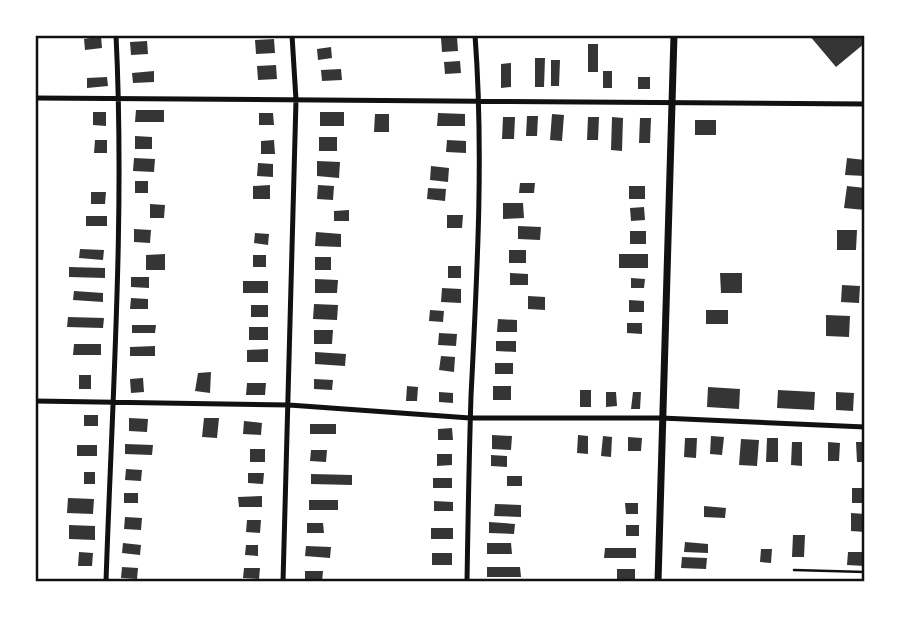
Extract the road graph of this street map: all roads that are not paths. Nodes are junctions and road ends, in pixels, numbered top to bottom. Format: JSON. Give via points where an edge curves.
{"nodes":[{"id":1,"x":117,"y":35,"type":"edge"},
{"id":2,"x":292,"y":35,"type":"edge"},
{"id":3,"x":475,"y":35,"type":"edge"},
{"id":4,"x":674,"y":35,"type":"edge"},
{"id":5,"x":35,"y":98,"type":"edge"},
{"id":6,"x":119,"y":99,"type":"junction"},
{"id":7,"x":296,"y":100,"type":"junction"},
{"id":8,"x":480,"y":101,"type":"junction"},
{"id":9,"x":671,"y":104,"type":"junction"},
{"id":10,"x":865,"y":104,"type":"edge"},
{"id":11,"x":35,"y":401,"type":"edge"},
{"id":12,"x":111,"y":403,"type":"junction"},
{"id":13,"x":289,"y":405,"type":"junction"},
{"id":14,"x":470,"y":418,"type":"junction"},
{"id":15,"x":661,"y":418,"type":"junction"},
{"id":16,"x":865,"y":427,"type":"edge"},
{"id":17,"x":794,"y":570,"type":"dead end"},
{"id":18,"x":865,"y":572,"type":"edge"},
{"id":19,"x":106,"y":582,"type":"edge"},
{"id":20,"x":283,"y":582,"type":"edge"},
{"id":21,"x":467,"y":582,"type":"edge"},
{"id":22,"x":658,"y":582,"type":"edge"}],
"edges":[{"from":1,"to":6,"type":"street"},
{"from":2,"to":7,"type":"street"},
{"from":3,"to":8,"type":"street"},
{"from":4,"to":9,"type":"street"},
{"from":5,"to":6,"type":"street"},
{"from":6,"to":7,"type":"street"},
{"from":6,"to":12,"type":"street"},
{"from":7,"to":8,"type":"street"},
{"from":7,"to":13,"type":"street"},
{"from":8,"to":9,"type":"street"},
{"from":8,"to":14,"type":"street"},
{"from":9,"to":10,"type":"street"},
{"from":9,"to":15,"type":"street"},
{"from":11,"to":12,"type":"street"},
{"from":12,"to":13,"type":"street"},
{"from":12,"to":19,"type":"street"},
{"from":13,"to":14,"type":"street"},
{"from":13,"to":20,"type":"street"},
{"from":14,"to":15,"type":"street"},
{"from":14,"to":21,"type":"street"},
{"from":15,"to":16,"type":"street"},
{"from":15,"to":22,"type":"street"},
{"from":17,"to":18,"type":"lane"}]}
